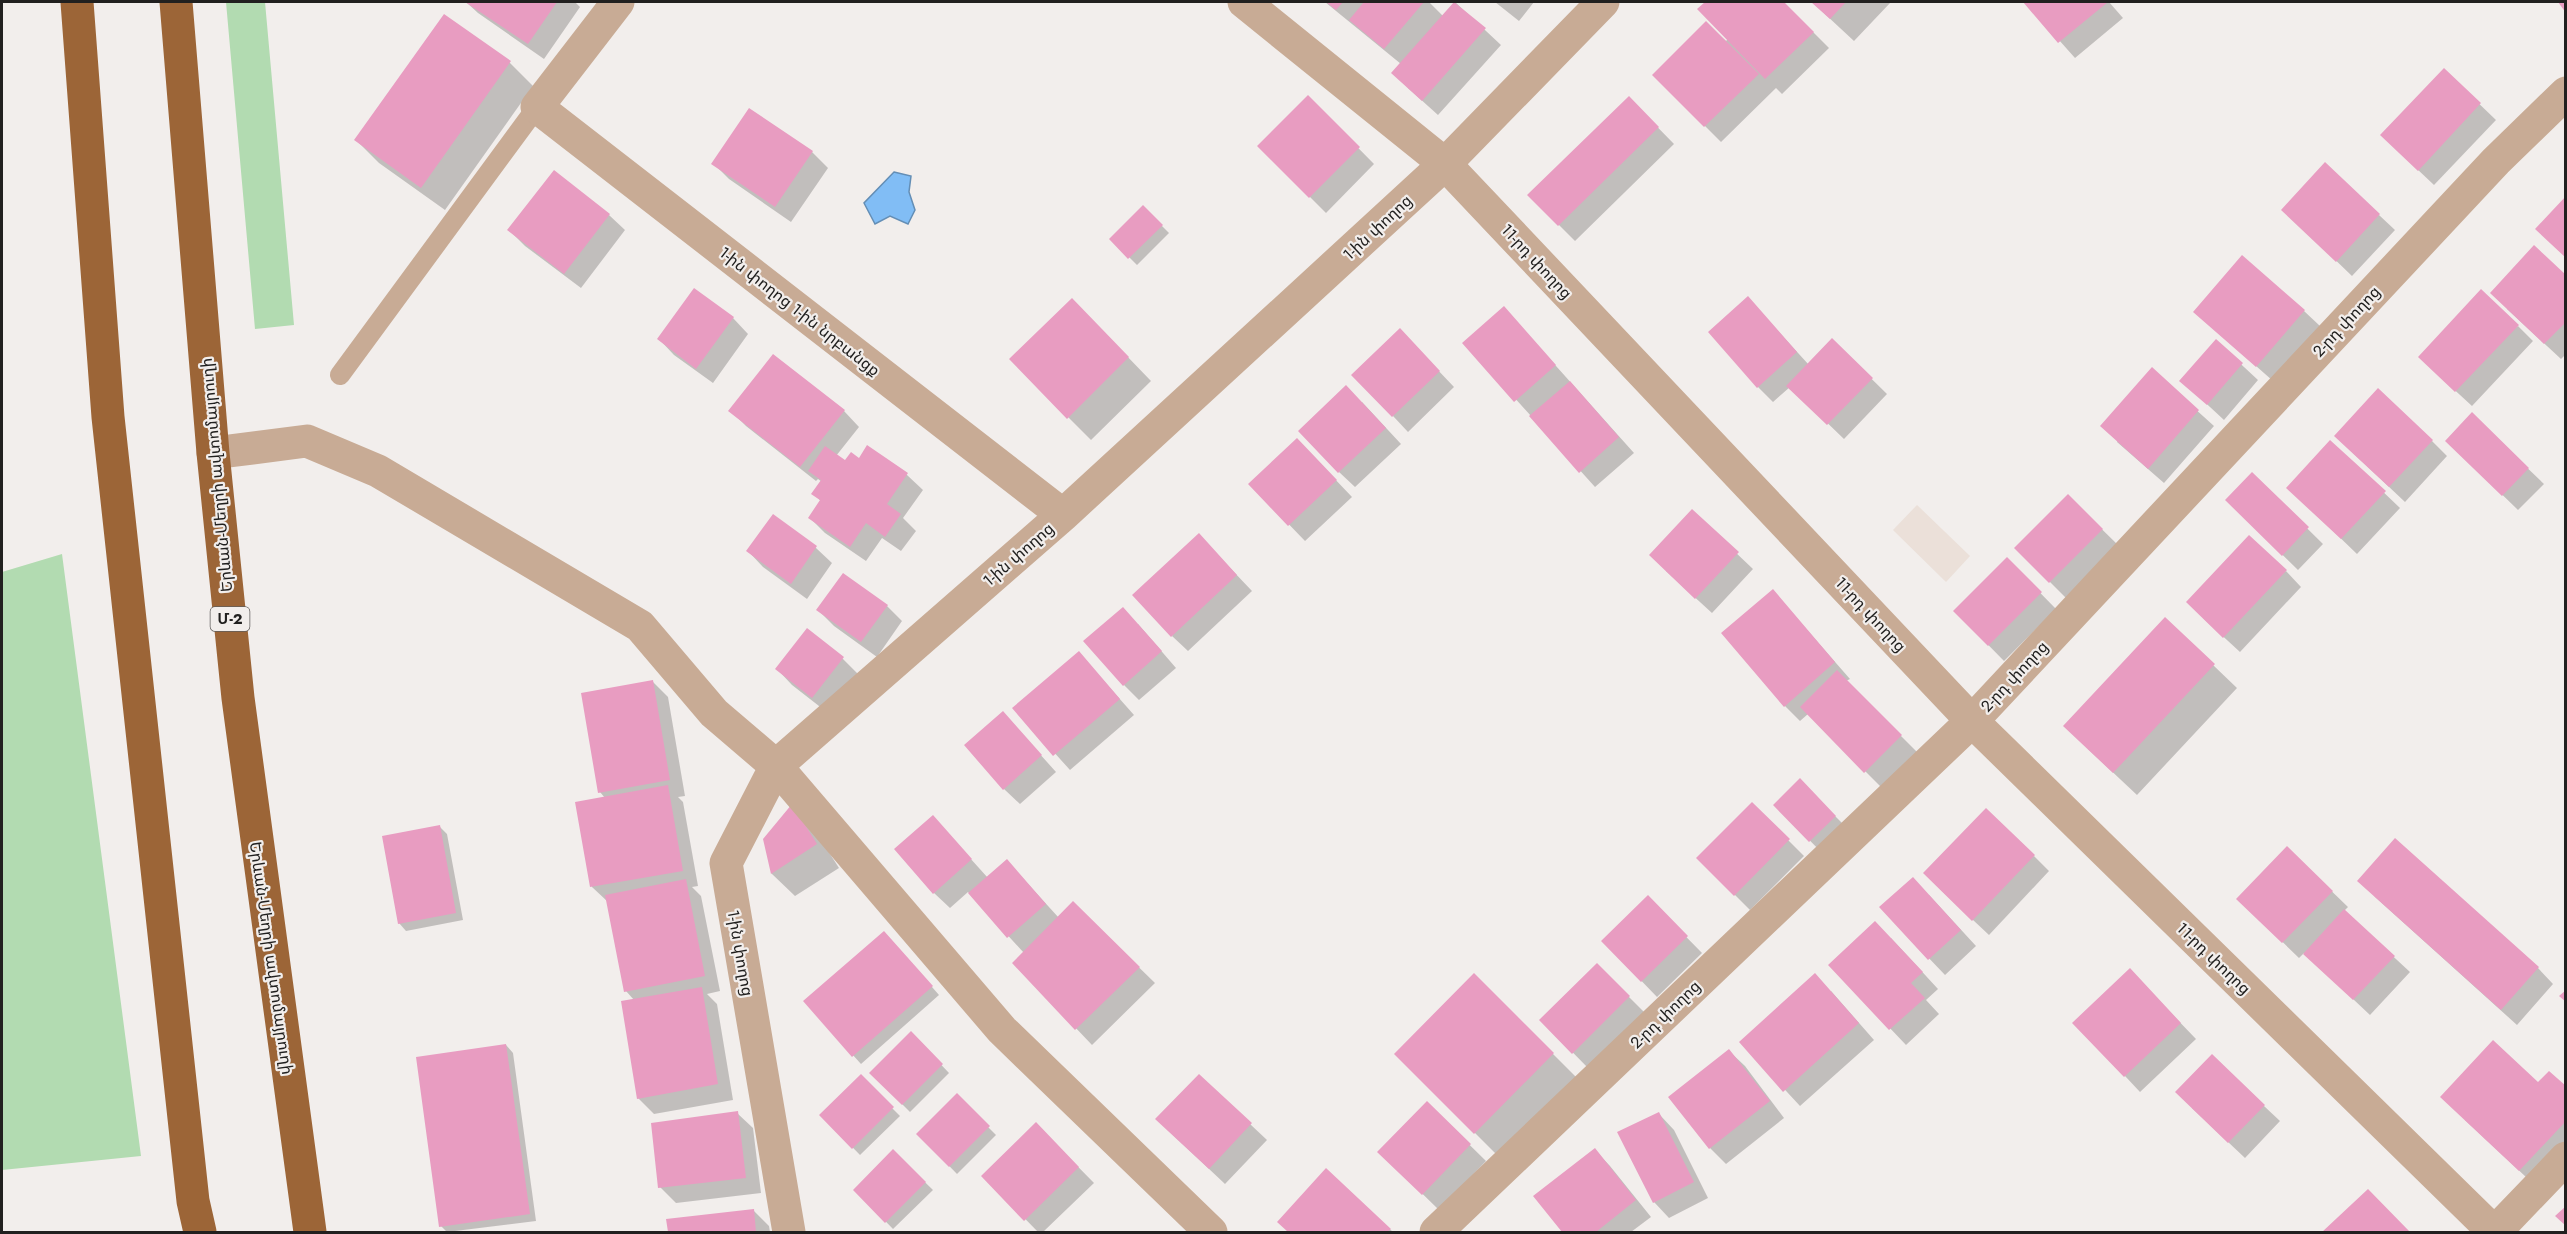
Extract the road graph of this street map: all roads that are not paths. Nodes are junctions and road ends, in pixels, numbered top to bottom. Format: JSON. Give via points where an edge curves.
{"nodes":[{"id":1,"x":77,"y":2,"type":"edge"},
{"id":2,"x":176,"y":2,"type":"edge"},
{"id":3,"x":618,"y":2,"type":"edge"},
{"id":4,"x":1244,"y":2,"type":"edge"},
{"id":5,"x":1603,"y":2,"type":"edge"},
{"id":6,"x":2565,"y":93,"type":"edge"},
{"id":7,"x":537,"y":107,"type":"junction"},
{"id":8,"x":1445,"y":164,"type":"junction"},
{"id":9,"x":340,"y":375,"type":"dead end"},
{"id":10,"x":213,"y":453,"type":"junction"},
{"id":11,"x":1063,"y":515,"type":"junction"},
{"id":12,"x":1972,"y":721,"type":"junction"},
{"id":13,"x":776,"y":766,"type":"junction"},
{"id":14,"x":2565,"y":1158,"type":"edge"},
{"id":15,"x":200,"y":1233,"type":"edge"},
{"id":16,"x":310,"y":1233,"type":"edge"},
{"id":17,"x":789,"y":1233,"type":"edge"},
{"id":18,"x":1211,"y":1233,"type":"edge"},
{"id":19,"x":1436,"y":1233,"type":"edge"},
{"id":20,"x":2494,"y":1233,"type":"edge"}],
"edges":[{"from":1,"to":15,"type":"highway","via":[[108,417],[193,1201]]},
{"from":2,"to":10,"type":"highway","name":"Երևան-Մեղրի ավտոմայրուղի","number":"Մ-2"},
{"from":3,"to":7,"type":"street"},
{"from":4,"to":8,"type":"street","name":"11-րդ փողոց"},
{"from":5,"to":8,"type":"street","name":"1-ին փողոց"},
{"from":6,"to":12,"type":"street","name":"2-րդ փողոց","via":[[2496,160]]},
{"from":7,"to":9,"type":"lane"},
{"from":7,"to":11,"type":"street","name":"1-ին փողոց 1-ին նրբանցք"},
{"from":8,"to":11,"type":"street","name":"1-ին փողոց"},
{"from":8,"to":12,"type":"street","name":"11-րդ փողոց"},
{"from":10,"to":13,"type":"street","via":[[307,441],[378,471],[640,626],[714,712]]},
{"from":10,"to":16,"type":"highway","name":"Երևան-Մեղրի ավտոմայրուղի","number":"Մ-2","via":[[238,698]]},
{"from":11,"to":13,"type":"street","name":"1-ին փողոց"},
{"from":12,"to":19,"type":"street","name":"2-րդ փողոց"},
{"from":12,"to":20,"type":"street","name":"11-րդ փողոց"},
{"from":13,"to":17,"type":"street","name":"1-ին փողոց","via":[[726,863]]},
{"from":13,"to":18,"type":"street","via":[[1002,1030]]},
{"from":14,"to":20,"type":"street"}]}
